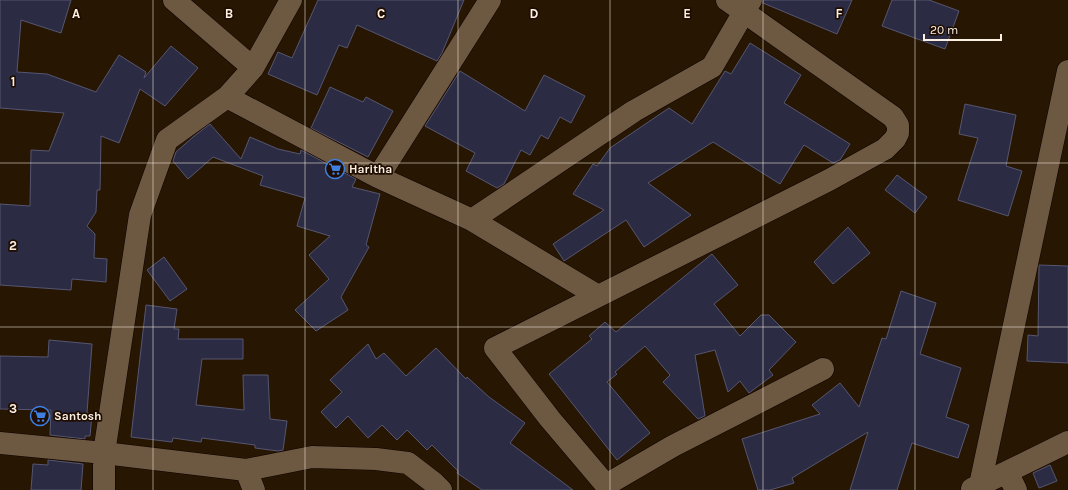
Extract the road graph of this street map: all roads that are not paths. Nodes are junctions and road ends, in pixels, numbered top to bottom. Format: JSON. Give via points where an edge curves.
{"nodes":[{"id":1,"x":174,"y":0,"type":"edge"},
{"id":2,"x":291,"y":0,"type":"edge"},
{"id":3,"x":490,"y":0,"type":"edge"},
{"id":4,"x":727,"y":0,"type":"edge"},
{"id":5,"x":748,"y":6,"type":"edge"},
{"id":6,"x":253,"y":68,"type":"junction"},
{"id":7,"x":1068,"y":71,"type":"edge"},
{"id":8,"x":227,"y":97,"type":"junction"},
{"id":9,"x":378,"y":177,"type":"junction"},
{"id":10,"x":472,"y":220,"type":"junction"},
{"id":11,"x":598,"y":296,"type":"junction"},
{"id":12,"x":823,"y":369,"type":"dead end"},
{"id":13,"x":1068,"y":442,"type":"edge"},
{"id":14,"x":0,"y":443,"type":"edge"},
{"id":15,"x":104,"y":453,"type":"junction"},
{"id":16,"x":250,"y":480,"type":"edge"},
{"id":17,"x":1012,"y":481,"type":"edge"},
{"id":18,"x":607,"y":488,"type":"edge"},
{"id":19,"x":974,"y":488,"type":"edge"},
{"id":20,"x":104,"y":490,"type":"edge"},
{"id":21,"x":441,"y":490,"type":"edge"}],
"edges":[{"from":1,"to":6,"type":"street"},
{"from":2,"to":6,"type":"street"},
{"from":3,"to":9,"type":"street"},
{"from":4,"to":5,"type":"street"},
{"from":5,"to":10,"type":"street","via":[[712,67],[634,111]]},
{"from":5,"to":11,"type":"street","via":[[893,118],[898,125],[895,139],[885,149],[829,180]]},
{"from":6,"to":8,"type":"street"},
{"from":7,"to":19,"type":"street"},
{"from":8,"to":9,"type":"street"},
{"from":8,"to":15,"type":"street","via":[[167,140],[140,216]]},
{"from":9,"to":10,"type":"street"},
{"from":10,"to":11,"type":"street"},
{"from":11,"to":18,"type":"street","via":[[495,348],[550,420]]},
{"from":12,"to":18,"type":"street","via":[[673,446]]},
{"from":13,"to":17,"type":"street"},
{"from":14,"to":15,"type":"street"},
{"from":15,"to":16,"type":"street"},
{"from":15,"to":20,"type":"street"},
{"from":16,"to":21,"type":"street","via":[[312,457],[376,459],[408,463]]},
{"from":17,"to":19,"type":"street"}]}
